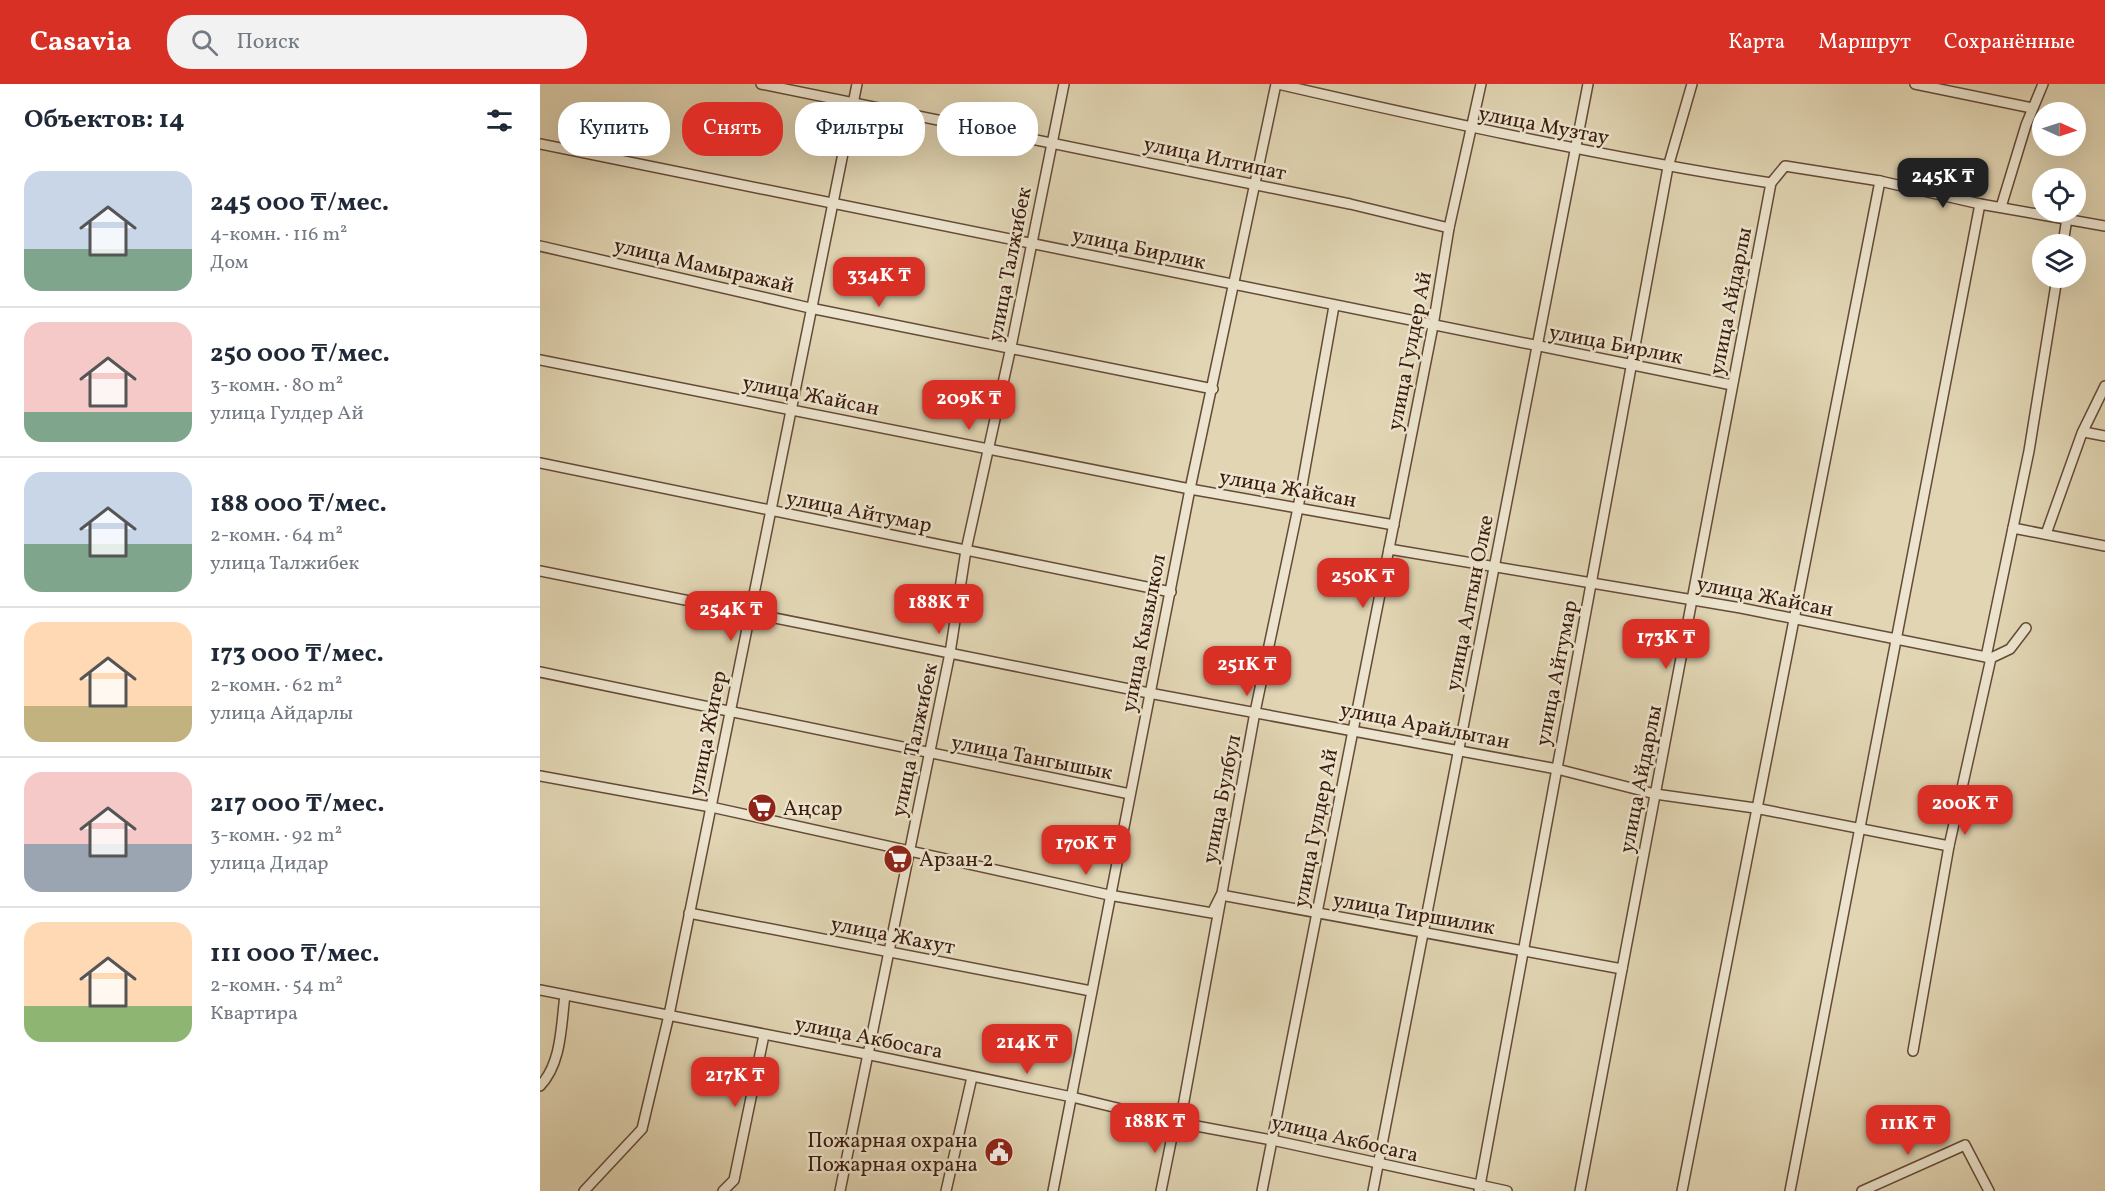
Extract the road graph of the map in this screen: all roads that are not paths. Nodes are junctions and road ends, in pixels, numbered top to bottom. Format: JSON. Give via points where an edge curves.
{"nodes":[{"id":1,"x":761,"y":84,"type":"edge"},
{"id":2,"x":857,"y":84,"type":"edge"},
{"id":3,"x":1064,"y":84,"type":"edge"},
{"id":4,"x":1277,"y":84,"type":"edge"},
{"id":5,"x":1481,"y":84,"type":"edge"},
{"id":6,"x":1588,"y":84,"type":"edge"},
{"id":7,"x":1692,"y":84,"type":"edge"},
{"id":8,"x":1915,"y":84,"type":"edge"},
{"id":9,"x":2043,"y":84,"type":"edge"},
{"id":10,"x":853,"y":102,"type":"joint"},
{"id":11,"x":2035,"y":102,"type":"edge"},
{"id":12,"x":2032,"y":108,"type":"joint"},
{"id":13,"x":925,"y":117,"type":"edge"},
{"id":14,"x":1473,"y":130,"type":"junction"},
{"id":15,"x":1051,"y":143,"type":"junction"},
{"id":16,"x":540,"y":144,"type":"edge"},
{"id":17,"x":1576,"y":149,"type":"junction"},
{"id":18,"x":841,"y":156,"type":"edge"},
{"id":19,"x":1668,"y":167,"type":"junction"},
{"id":20,"x":1880,"y":182,"type":"junction"},
{"id":21,"x":1771,"y":183,"type":"junction"},
{"id":22,"x":1254,"y":184,"type":"junction"},
{"id":23,"x":831,"y":203,"type":"junction"},
{"id":24,"x":1980,"y":204,"type":"junction"},
{"id":25,"x":2001,"y":207,"type":"junction"},
{"id":26,"x":2032,"y":212,"type":"edge"},
{"id":27,"x":2086,"y":222,"type":"edge"},
{"id":28,"x":2105,"y":226,"type":"edge"},
{"id":29,"x":1449,"y":228,"type":"junction"},
{"id":30,"x":1032,"y":244,"type":"junction"},
{"id":31,"x":540,"y":246,"type":"edge"},
{"id":32,"x":1233,"y":285,"type":"junction"},
{"id":33,"x":2055,"y":288,"type":"edge"},
{"id":34,"x":1334,"y":306,"type":"junction"},
{"id":35,"x":810,"y":308,"type":"junction"},
{"id":36,"x":1433,"y":326,"type":"junction"},
{"id":37,"x":1011,"y":347,"type":"junction"},
{"id":38,"x":1537,"y":347,"type":"junction"},
{"id":39,"x":540,"y":360,"type":"edge"},
{"id":40,"x":1632,"y":365,"type":"junction"},
{"id":41,"x":1732,"y":385,"type":"junction"},
{"id":42,"x":2105,"y":386,"type":"edge"},
{"id":43,"x":1213,"y":389,"type":"junction"},
{"id":44,"x":791,"y":409,"type":"junction"},
{"id":45,"x":2084,"y":432,"type":"junction"},
{"id":46,"x":2105,"y":436,"type":"edge"},
{"id":47,"x":989,"y":449,"type":"junction"},
{"id":48,"x":540,"y":463,"type":"edge"},
{"id":49,"x":1190,"y":489,"type":"junction"},
{"id":50,"x":1298,"y":508,"type":"junction"},
{"id":51,"x":770,"y":511,"type":"junction"},
{"id":52,"x":1394,"y":525,"type":"junction"},
{"id":53,"x":2013,"y":528,"type":"junction"},
{"id":54,"x":2046,"y":534,"type":"junction"},
{"id":55,"x":2105,"y":546,"type":"edge"},
{"id":56,"x":1389,"y":549,"type":"junction"},
{"id":57,"x":966,"y":550,"type":"junction"},
{"id":58,"x":1495,"y":567,"type":"junction"},
{"id":59,"x":540,"y":571,"type":"edge"},
{"id":60,"x":1591,"y":584,"type":"junction"},
{"id":61,"x":1171,"y":592,"type":"junction"},
{"id":62,"x":1693,"y":601,"type":"junction"},
{"id":63,"x":751,"y":613,"type":"junction"},
{"id":64,"x":1793,"y":619,"type":"junction"},
{"id":65,"x":2026,"y":628,"type":"dead end"},
{"id":66,"x":1895,"y":641,"type":"junction"},
{"id":67,"x":950,"y":653,"type":"junction"},
{"id":68,"x":1989,"y":658,"type":"junction"},
{"id":69,"x":540,"y":672,"type":"edge"},
{"id":70,"x":1149,"y":693,"type":"junction"},
{"id":71,"x":730,"y":710,"type":"junction"},
{"id":72,"x":1256,"y":712,"type":"junction"},
{"id":73,"x":1353,"y":730,"type":"junction"},
{"id":74,"x":1459,"y":750,"type":"junction"},
{"id":75,"x":928,"y":755,"type":"junction"},
{"id":76,"x":1557,"y":768,"type":"junction"},
{"id":77,"x":540,"y":776,"type":"edge"},
{"id":78,"x":1130,"y":794,"type":"junction"},
{"id":79,"x":1655,"y":794,"type":"junction"},
{"id":80,"x":711,"y":807,"type":"junction"},
{"id":81,"x":1755,"y":808,"type":"junction"},
{"id":82,"x":1859,"y":830,"type":"junction"},
{"id":83,"x":1949,"y":846,"type":"junction"},
{"id":84,"x":909,"y":850,"type":"junction"},
{"id":85,"x":1109,"y":895,"type":"junction"},
{"id":86,"x":1221,"y":895,"type":"junction"},
{"id":87,"x":689,"y":913,"type":"junction"},
{"id":88,"x":1317,"y":913,"type":"junction"},
{"id":89,"x":1424,"y":933,"type":"junction"},
{"id":90,"x":1523,"y":951,"type":"junction"},
{"id":91,"x":889,"y":953,"type":"junction"},
{"id":92,"x":1622,"y":969,"type":"junction"},
{"id":93,"x":540,"y":990,"type":"edge"},
{"id":94,"x":1091,"y":992,"type":"junction"},
{"id":95,"x":565,"y":995,"type":"junction"},
{"id":96,"x":669,"y":1015,"type":"junction"},
{"id":97,"x":765,"y":1035,"type":"junction"},
{"id":98,"x":1913,"y":1051,"type":"dead end"},
{"id":99,"x":866,"y":1054,"type":"junction"},
{"id":100,"x":972,"y":1077,"type":"junction"},
{"id":101,"x":540,"y":1086,"type":"edge"},
{"id":102,"x":1072,"y":1097,"type":"junction"},
{"id":103,"x":1177,"y":1123,"type":"junction"},
{"id":104,"x":1272,"y":1140,"type":"junction"},
{"id":105,"x":1379,"y":1164,"type":"junction"},
{"id":106,"x":1479,"y":1189,"type":"edge"},
{"id":107,"x":584,"y":1191,"type":"edge"},
{"id":108,"x":723,"y":1191,"type":"edge"},
{"id":109,"x":840,"y":1191,"type":"edge"},
{"id":110,"x":946,"y":1191,"type":"edge"},
{"id":111,"x":1053,"y":1191,"type":"edge"},
{"id":112,"x":1161,"y":1191,"type":"edge"},
{"id":113,"x":1262,"y":1191,"type":"edge"},
{"id":114,"x":1372,"y":1191,"type":"edge"},
{"id":115,"x":1508,"y":1191,"type":"edge"},
{"id":116,"x":1580,"y":1191,"type":"edge"},
{"id":117,"x":1682,"y":1191,"type":"edge"},
{"id":118,"x":1790,"y":1191,"type":"edge"},
{"id":119,"x":1862,"y":1191,"type":"edge"},
{"id":120,"x":1989,"y":1191,"type":"edge"}],
"edges":[{"from":1,"to":10,"type":"street","name":"улица Илтипат"},
{"from":2,"to":10,"type":"street","name":"улица Жигер"},
{"from":3,"to":15,"type":"street","name":"улица Талжибек"},
{"from":4,"to":14,"type":"street","name":"улица Музтау"},
{"from":4,"to":22,"type":"street","name":"улица Кызылкол"},
{"from":5,"to":14,"type":"street","name":"улица Гулдер Ай"},
{"from":6,"to":17,"type":"street","name":"улица Алтын Олке"},
{"from":7,"to":19,"type":"street","name":"улица Айтумар"},
{"from":8,"to":12,"type":"street"},
{"from":9,"to":11,"type":"street"},
{"from":12,"to":25,"type":"street"},
{"from":13,"to":15,"type":"street","name":"улица Илтипат"},
{"from":14,"to":17,"type":"street","name":"улица Музтау"},
{"from":14,"to":29,"type":"street","name":"улица Гулдер Ай"},
{"from":15,"to":22,"type":"street","name":"улица Илтипат"},
{"from":15,"to":30,"type":"street","name":"улица Талжибек"},
{"from":16,"to":23,"type":"street","name":"улица Бирлик"},
{"from":17,"to":19,"type":"street","name":"улица Музтау"},
{"from":17,"to":38,"type":"street","name":"улица Алтын Олке"},
{"from":18,"to":23,"type":"street","name":"улица Жигер"},
{"from":19,"to":21,"type":"street","name":"улица Музтау"},
{"from":19,"to":40,"type":"street","name":"улица Айтумар"},
{"from":20,"to":21,"type":"street","name":"улица Айдарлы","via":[[1785,166]]},
{"from":20,"to":24,"type":"street"},
{"from":20,"to":64,"type":"street"},
{"from":21,"to":41,"type":"street","name":"улица Айдарлы"},
{"from":22,"to":29,"type":"street","name":"улица Илтипат"},
{"from":22,"to":32,"type":"street","name":"улица Кызылкол"},
{"from":23,"to":30,"type":"street","name":"улица Бирлик"},
{"from":23,"to":35,"type":"street","name":"улица Жигер"},
{"from":24,"to":25,"type":"street"},
{"from":24,"to":66,"type":"street"},
{"from":25,"to":26,"type":"street"},
{"from":27,"to":28,"type":"street"},
{"from":29,"to":36,"type":"street","name":"улица Гулдер Ай"},
{"from":30,"to":32,"type":"street","name":"улица Бирлик"},
{"from":30,"to":37,"type":"street","name":"улица Талжибек"},
{"from":31,"to":35,"type":"street","name":"улица Мамыражай"},
{"from":32,"to":34,"type":"street","name":"улица Бирлик"},
{"from":32,"to":43,"type":"street","name":"улица Кызылкол"},
{"from":33,"to":53,"type":"street"},
{"from":34,"to":36,"type":"street","name":"улица Бирлик"},
{"from":34,"to":50,"type":"street","name":"улица Булбул"},
{"from":35,"to":37,"type":"street","name":"улица Мамыражай"},
{"from":35,"to":44,"type":"street","name":"улица Жигер"},
{"from":36,"to":38,"type":"street","name":"улица Бирлик"},
{"from":36,"to":52,"type":"street","name":"улица Гулдер Ай"},
{"from":37,"to":43,"type":"street","name":"улица Мамыражай"},
{"from":37,"to":47,"type":"street","name":"улица Талжибек"},
{"from":38,"to":40,"type":"street","name":"улица Бирлик"},
{"from":38,"to":58,"type":"street","name":"улица Алтын Олке"},
{"from":39,"to":44,"type":"street","name":"улица Жайсан"},
{"from":40,"to":41,"type":"street","name":"улица Бирлик"},
{"from":40,"to":60,"type":"street","name":"улица Айтумар"},
{"from":41,"to":62,"type":"street","name":"улица Айдарлы"},
{"from":42,"to":45,"type":"street"},
{"from":43,"to":49,"type":"street","name":"улица Кызылкол"},
{"from":44,"to":47,"type":"street","name":"улица Жайсан"},
{"from":44,"to":51,"type":"street","name":"улица Жигер"},
{"from":45,"to":46,"type":"street"},
{"from":45,"to":54,"type":"street"},
{"from":47,"to":49,"type":"street","name":"улица Жайсан"},
{"from":47,"to":57,"type":"street","name":"улица Талжибек"},
{"from":48,"to":51,"type":"street","name":"улица Айтумар"},
{"from":49,"to":50,"type":"street","name":"улица Жайсан"},
{"from":49,"to":61,"type":"street","name":"улица Кызылкол"},
{"from":50,"to":52,"type":"street","name":"улица Жайсан"},
{"from":50,"to":72,"type":"street","name":"улица Булбул"},
{"from":51,"to":57,"type":"street","name":"улица Айтумар"},
{"from":51,"to":63,"type":"street","name":"улица Жигер"},
{"from":52,"to":56,"type":"street","name":"улица Гулдер Ай"},
{"from":53,"to":54,"type":"street"},
{"from":53,"to":68,"type":"street"},
{"from":54,"to":55,"type":"street"},
{"from":56,"to":58,"type":"street","name":"улица Жайсан"},
{"from":56,"to":73,"type":"street","name":"улица Гулдер Ай"},
{"from":57,"to":61,"type":"street","name":"улица Айтумар"},
{"from":57,"to":67,"type":"street","name":"улица Талжибек"},
{"from":58,"to":60,"type":"street","name":"улица Жайсан"},
{"from":58,"to":74,"type":"street","name":"улица Алтын Олке"},
{"from":59,"to":63,"type":"street","name":"улица Арайлытан"},
{"from":60,"to":62,"type":"street","name":"улица Жайсан"},
{"from":60,"to":76,"type":"street","name":"улица Айтумар"},
{"from":61,"to":70,"type":"street","name":"улица Кызылкол"},
{"from":62,"to":64,"type":"street","name":"улица Жайсан"},
{"from":62,"to":79,"type":"street","name":"улица Айдарлы"},
{"from":63,"to":67,"type":"street","name":"улица Арайлытан"},
{"from":63,"to":71,"type":"street","name":"улица Жигер"},
{"from":64,"to":66,"type":"street","name":"улица Жайсан"},
{"from":64,"to":81,"type":"street"},
{"from":65,"to":68,"type":"street","via":[[2010,649]]},
{"from":66,"to":68,"type":"street","name":"улица Жайсан"},
{"from":66,"to":82,"type":"street"},
{"from":67,"to":70,"type":"street","name":"улица Арайлытан"},
{"from":67,"to":75,"type":"street","name":"улица Талжибек"},
{"from":68,"to":83,"type":"street"},
{"from":69,"to":71,"type":"street","name":"улица Тангышык"},
{"from":70,"to":72,"type":"street","name":"улица Арайлытан"},
{"from":70,"to":78,"type":"street","name":"улица Кызылкол"},
{"from":71,"to":75,"type":"street","name":"улица Тангышык"},
{"from":71,"to":80,"type":"street","name":"улица Жигер"},
{"from":72,"to":73,"type":"street","name":"улица Арайлытан"},
{"from":72,"to":86,"type":"street","name":"улица Булбул"},
{"from":73,"to":74,"type":"street","name":"улица Арайлытан"},
{"from":73,"to":88,"type":"street","name":"улица Гулдер Ай"},
{"from":74,"to":76,"type":"street","name":"улица Арайлытан"},
{"from":74,"to":89,"type":"street","name":"улица Алтын Олке"},
{"from":75,"to":78,"type":"street","name":"улица Тангышык"},
{"from":75,"to":84,"type":"street","name":"улица Талжибек"},
{"from":76,"to":79,"type":"street","name":"улица Арайлытан"},
{"from":76,"to":90,"type":"street","name":"улица Айтумар"},
{"from":77,"to":80,"type":"street"},
{"from":78,"to":85,"type":"street","name":"улица Кызылкол"},
{"from":79,"to":81,"type":"street","name":"улица Арайлытан"},
{"from":79,"to":92,"type":"street","name":"улица Айдарлы"},
{"from":80,"to":84,"type":"street"},
{"from":80,"to":87,"type":"street","name":"улица Жигер"},
{"from":81,"to":82,"type":"street","name":"улица Арайлытан"},
{"from":81,"to":117,"type":"street"},
{"from":82,"to":83,"type":"street","name":"улица Арайлытан"},
{"from":82,"to":118,"type":"street"},
{"from":83,"to":98,"type":"street"},
{"from":84,"to":85,"type":"street"},
{"from":84,"to":91,"type":"street","name":"улица Талжибек"},
{"from":85,"to":86,"type":"street","via":[[1212,913]]},
{"from":85,"to":94,"type":"street","name":"улица Кызылкол"},
{"from":86,"to":88,"type":"street","name":"улица Тиршилик"},
{"from":86,"to":103,"type":"street","name":"улица Булбул"},
{"from":87,"to":91,"type":"street","name":"улица Жахут"},
{"from":87,"to":96,"type":"street","name":"улица Жигер"},
{"from":88,"to":89,"type":"street","name":"улица Тиршилик"},
{"from":88,"to":104,"type":"street","name":"улица Гулдер Ай"},
{"from":89,"to":90,"type":"street","name":"улица Тиршилик"},
{"from":89,"to":105,"type":"street","name":"улица Алтын Олке"},
{"from":90,"to":92,"type":"street","name":"улица Тиршилик"},
{"from":90,"to":106,"type":"street","name":"улица Айтумар"},
{"from":91,"to":94,"type":"street","name":"улица Жахут"},
{"from":91,"to":99,"type":"street","name":"улица Талжибек"},
{"from":92,"to":116,"type":"street","name":"улица Айдарлы"},
{"from":93,"to":95,"type":"street","name":"улица Акбосага"},
{"from":94,"to":102,"type":"street","name":"улица Кызылкол"},
{"from":95,"to":96,"type":"street","name":"улица Акбосага"},
{"from":95,"to":101,"type":"street","via":[[558,1050],[547,1079]]},
{"from":96,"to":97,"type":"street","name":"улица Акбосага"},
{"from":96,"to":107,"type":"street","name":"улица Жигер","via":[[642,1129]]},
{"from":97,"to":99,"type":"street","name":"улица Акбосага"},
{"from":97,"to":108,"type":"street","via":[[734,1180]]},
{"from":99,"to":100,"type":"street","name":"улица Акбосага"},
{"from":99,"to":109,"type":"street","name":"улица Талжибек"},
{"from":100,"to":102,"type":"street","name":"улица Акбосага"},
{"from":100,"to":110,"type":"street"},
{"from":102,"to":103,"type":"street","name":"улица Акбосага"},
{"from":102,"to":111,"type":"street","name":"улица Кызылкол"},
{"from":103,"to":104,"type":"street","name":"улица Акбосага"},
{"from":103,"to":112,"type":"street","name":"улица Булбул"},
{"from":104,"to":105,"type":"street","name":"улица Акбосага"},
{"from":104,"to":113,"type":"street","name":"улица Гулдер Ай"},
{"from":105,"to":106,"type":"street","name":"улица Акбосага"},
{"from":105,"to":114,"type":"street","name":"улица Алтын Олке"},
{"from":106,"to":115,"type":"street","name":"улица Акбосага"},
{"from":119,"to":120,"type":"street","via":[[1965,1145]]}]}
